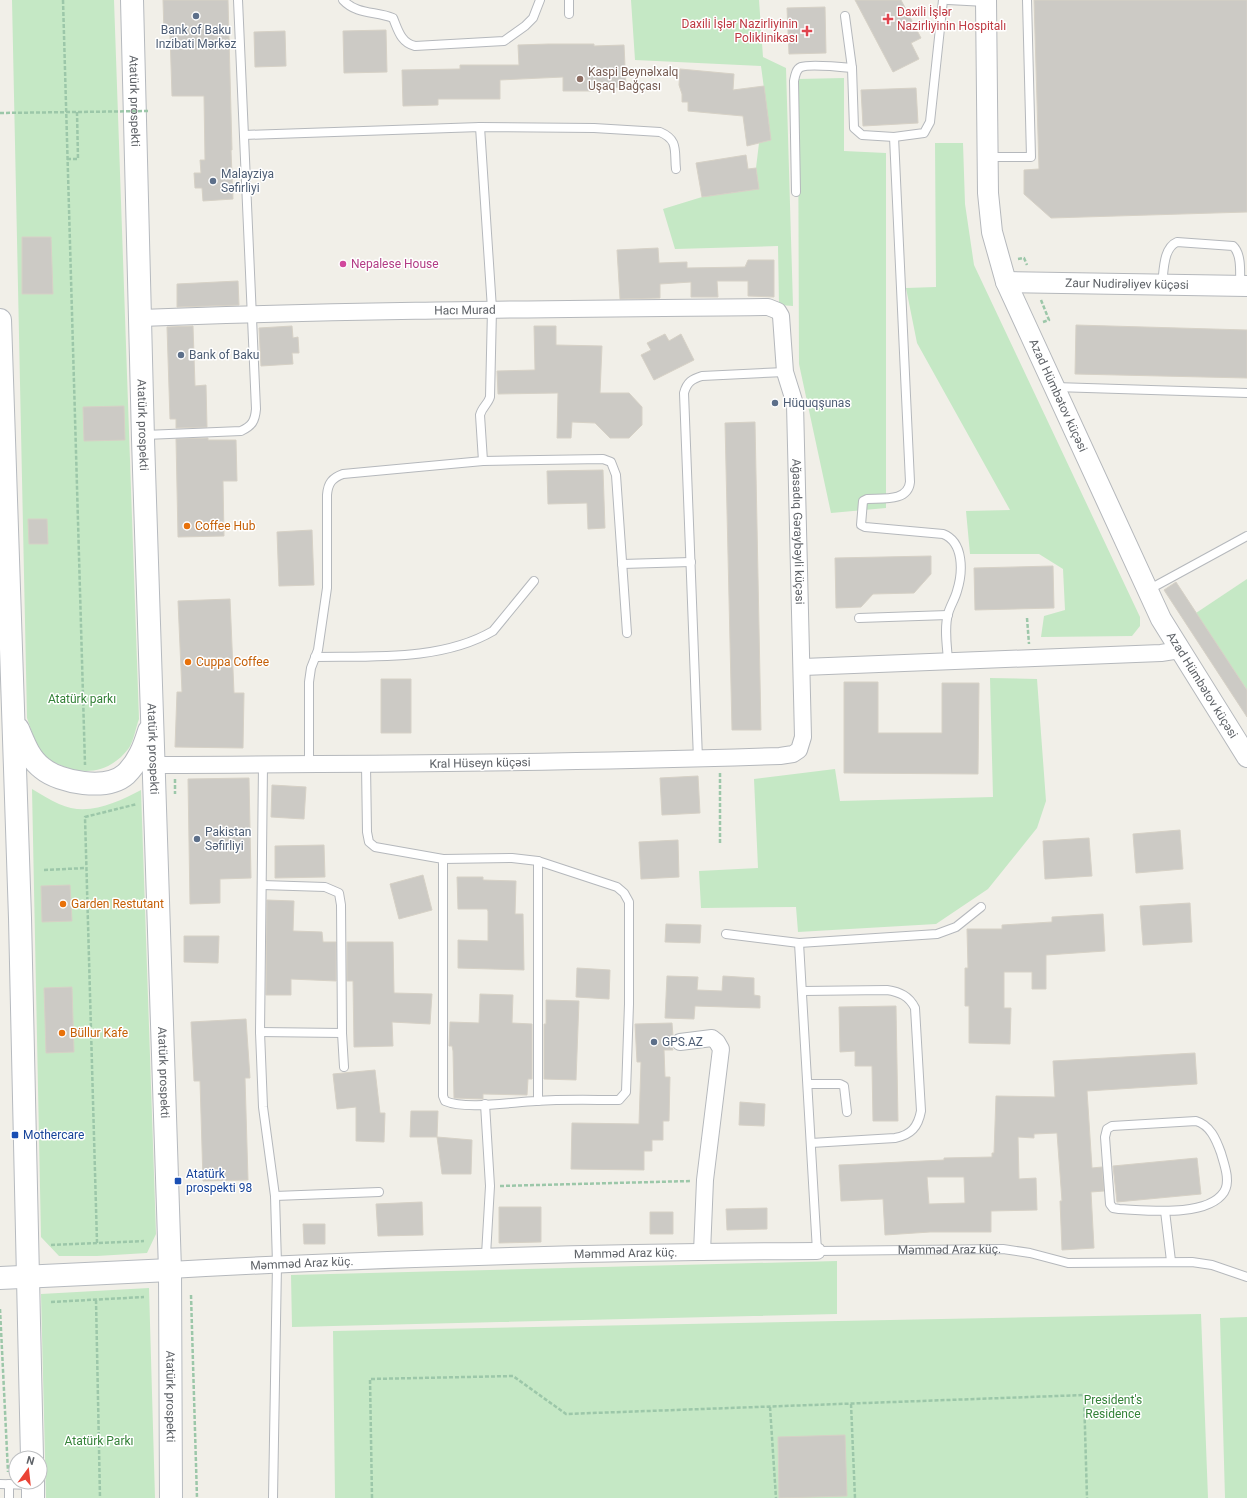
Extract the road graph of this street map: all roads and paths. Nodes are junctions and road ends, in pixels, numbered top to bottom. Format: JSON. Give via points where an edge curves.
{"nodes":[{"id":1,"x":63,"y":0,"type":"edge"},
{"id":2,"x":132,"y":0,"type":"edge"},
{"id":3,"x":238,"y":0,"type":"edge"},
{"id":4,"x":343,"y":0,"type":"edge"},
{"id":5,"x":540,"y":0,"type":"edge"},
{"id":6,"x":569,"y":0,"type":"edge"},
{"id":7,"x":943,"y":0,"type":"edge"},
{"id":8,"x":948,"y":0,"type":"edge"},
{"id":9,"x":1027,"y":0,"type":"edge"},
{"id":10,"x":986,"y":1,"type":"edge"},
{"id":11,"x":569,"y":14,"type":"dead end"},
{"id":12,"x":845,"y":16,"type":"dead end"},
{"id":13,"x":852,"y":68,"type":"junction"},
{"id":14,"x":150,"y":111,"type":"dead end"},
{"id":15,"x":77,"y":112,"type":"junction"},
{"id":16,"x":0,"y":113,"type":"edge"},
{"id":17,"x":480,"y":127,"type":"junction"},
{"id":18,"x":244,"y":135,"type":"junction"},
{"id":19,"x":894,"y":137,"type":"junction"},
{"id":20,"x":988,"y":157,"type":"junction"},
{"id":21,"x":67,"y":159,"type":"junction"},
{"id":22,"x":676,"y":169,"type":"dead end"},
{"id":23,"x":796,"y":192,"type":"dead end"},
{"id":24,"x":1006,"y":282,"type":"junction"},
{"id":25,"x":1162,"y":284,"type":"junction"},
{"id":26,"x":1243,"y":286,"type":"edge"},
{"id":27,"x":492,"y":309,"type":"junction"},
{"id":28,"x":253,"y":314,"type":"junction"},
{"id":29,"x":141,"y":318,"type":"junction"},
{"id":30,"x":0,"y":320,"type":"edge"},
{"id":31,"x":781,"y":320,"type":"joint"},
{"id":32,"x":785,"y":372,"type":"junction"},
{"id":33,"x":1054,"y":387,"type":"junction"},
{"id":34,"x":1,"y":390,"type":"edge"},
{"id":35,"x":1247,"y":393,"type":"edge"},
{"id":36,"x":144,"y":435,"type":"junction"},
{"id":37,"x":483,"y":461,"type":"junction"},
{"id":38,"x":1247,"y":536,"type":"edge"},
{"id":39,"x":691,"y":562,"type":"junction"},
{"id":40,"x":622,"y":564,"type":"junction"},
{"id":41,"x":534,"y":581,"type":"dead end"},
{"id":42,"x":1147,"y":591,"type":"junction"},
{"id":43,"x":948,"y":615,"type":"junction"},
{"id":44,"x":859,"y":618,"type":"dead end"},
{"id":45,"x":1027,"y":618,"type":"dead end"},
{"id":46,"x":627,"y":633,"type":"dead end"},
{"id":47,"x":1180,"y":650,"type":"junction"},
{"id":48,"x":315,"y":657,"type":"junction"},
{"id":49,"x":1030,"y":658,"type":"junction"},
{"id":50,"x":948,"y":660,"type":"junction"},
{"id":51,"x":803,"y":668,"type":"junction"},
{"id":52,"x":152,"y":717,"type":"junction"},
{"id":53,"x":14,"y":723,"type":"junction"},
{"id":54,"x":802,"y":745,"type":"joint"},
{"id":55,"x":1247,"y":757,"type":"edge"},
{"id":56,"x":720,"y":758,"type":"junction"},
{"id":57,"x":698,"y":759,"type":"junction"},
{"id":58,"x":85,"y":765,"type":"dead end"},
{"id":59,"x":164,"y":765,"type":"junction"},
{"id":60,"x":263,"y":765,"type":"junction"},
{"id":61,"x":308,"y":765,"type":"junction"},
{"id":62,"x":366,"y":765,"type":"junction"},
{"id":63,"x":125,"y":775,"type":"junction"},
{"id":64,"x":175,"y":795,"type":"dead end"},
{"id":65,"x":137,"y":804,"type":"dead end"},
{"id":66,"x":720,"y":843,"type":"dead end"},
{"id":67,"x":443,"y":859,"type":"junction"},
{"id":68,"x":538,"y":861,"type":"junction"},
{"id":69,"x":86,"y":868,"type":"junction"},
{"id":70,"x":44,"y":870,"type":"dead end"},
{"id":71,"x":262,"y":885,"type":"junction"},
{"id":72,"x":981,"y":907,"type":"dead end"},
{"id":73,"x":726,"y":934,"type":"dead end"},
{"id":74,"x":800,"y":943,"type":"junction"},
{"id":75,"x":804,"y":991,"type":"junction"},
{"id":76,"x":260,"y":1032,"type":"junction"},
{"id":77,"x":342,"y":1033,"type":"junction"},
{"id":78,"x":680,"y":1042,"type":"dead end"},
{"id":79,"x":344,"y":1067,"type":"dead end"},
{"id":80,"x":808,"y":1084,"type":"junction"},
{"id":81,"x":538,"y":1101,"type":"junction"},
{"id":82,"x":485,"y":1104,"type":"junction"},
{"id":83,"x":847,"y":1112,"type":"dead end"},
{"id":84,"x":811,"y":1143,"type":"junction"},
{"id":85,"x":705,"y":1180,"type":"junction"},
{"id":86,"x":490,"y":1186,"type":"junction"},
{"id":87,"x":380,"y":1192,"type":"dead end"},
{"id":88,"x":274,"y":1196,"type":"junction"},
{"id":89,"x":1165,"y":1211,"type":"junction"},
{"id":90,"x":144,"y":1241,"type":"dead end"},
{"id":91,"x":97,"y":1243,"type":"junction"},
{"id":92,"x":50,"y":1245,"type":"dead end"},
{"id":93,"x":817,"y":1251,"type":"junction"},
{"id":94,"x":702,"y":1252,"type":"junction"},
{"id":95,"x":486,"y":1255,"type":"junction"},
{"id":96,"x":1171,"y":1262,"type":"junction"},
{"id":97,"x":277,"y":1264,"type":"junction"},
{"id":98,"x":170,"y":1270,"type":"junction"},
{"id":99,"x":28,"y":1276,"type":"junction"},
{"id":100,"x":1247,"y":1277,"type":"edge"},
{"id":101,"x":0,"y":1278,"type":"edge"},
{"id":102,"x":191,"y":1295,"type":"dead end"},
{"id":103,"x":144,"y":1297,"type":"dead end"},
{"id":104,"x":96,"y":1300,"type":"junction"},
{"id":105,"x":51,"y":1302,"type":"dead end"},
{"id":106,"x":0,"y":1309,"type":"edge"},
{"id":107,"x":851,"y":1404,"type":"junction"},
{"id":108,"x":770,"y":1407,"type":"junction"},
{"id":109,"x":32,"y":1450,"type":"edge"},
{"id":110,"x":8,"y":1465,"type":"edge"},
{"id":111,"x":100,"y":1498,"type":"edge"},
{"id":112,"x":171,"y":1498,"type":"edge"},
{"id":113,"x":198,"y":1498,"type":"edge"},
{"id":114,"x":273,"y":1498,"type":"edge"},
{"id":115,"x":372,"y":1498,"type":"edge"},
{"id":116,"x":776,"y":1498,"type":"edge"},
{"id":117,"x":855,"y":1498,"type":"edge"},
{"id":118,"x":1087,"y":1498,"type":"edge"}],
"edges":[{"from":1,"to":21,"type":"path"},
{"from":2,"to":29,"type":"main road","name":"Atatürk prospekti"},
{"from":3,"to":18,"type":"lane"},
{"from":4,"to":5,"type":"lane","via":[[359,11],[394,18],[401,38],[407,44],[415,46],[504,41],[533,18]]},
{"from":6,"to":11,"type":"lane"},
{"from":7,"to":19,"type":"lane","via":[[930,122],[924,133]]},
{"from":8,"to":10,"type":"lane"},
{"from":9,"to":20,"type":"lane","via":[[1031,156]]},
{"from":10,"to":20,"type":"street","name":"Azad Hümbətov küçəsi"},
{"from":12,"to":13,"type":"lane"},
{"from":13,"to":19,"type":"lane","via":[[854,128],[862,135]]},
{"from":13,"to":23,"type":"lane","via":[[810,66],[801,67],[796,71]]},
{"from":14,"to":15,"type":"path","bridge":true},
{"from":15,"to":16,"type":"path","bridge":true},
{"from":15,"to":21,"type":"path","via":[[78,159]]},
{"from":17,"to":18,"type":"lane"},
{"from":17,"to":22,"type":"lane","via":[[594,128],[660,132],[670,136],[674,143]]},
{"from":17,"to":27,"type":"lane"},
{"from":18,"to":28,"type":"lane"},
{"from":19,"to":43,"type":"lane","via":[[910,489],[899,497],[863,501],[861,525],[937,533],[954,541],[958,547],[960,570],[957,591]]},
{"from":20,"to":24,"type":"street","name":"Azad Hümbətov küçəsi","via":[[992,232]]},
{"from":21,"to":58,"type":"path"},
{"from":24,"to":25,"type":"street","name":"Zaur Nudirəliyev küçəsi"},
{"from":24,"to":33,"type":"street","name":"Azad Hümbətov küçəsi"},
{"from":25,"to":26,"type":"street","name":"Zaur Nudirəliyev küçəsi"},
{"from":25,"to":26,"type":"lane","via":[[1168,250],[1177,242],[1232,246],[1236,249]]},
{"from":27,"to":28,"type":"street","name":"Hacı Murad"},
{"from":27,"to":31,"type":"street","name":"Hacı Murad","via":[[768,307],[778,312]]},
{"from":27,"to":37,"type":"lane","via":[[490,396],[480,415]]},
{"from":28,"to":29,"type":"street","name":"Hacı Murad"},
{"from":28,"to":36,"type":"lane","via":[[256,409],[255,420],[249,427],[241,431]]},
{"from":29,"to":36,"type":"main road","name":"Atatürk prospekti"},
{"from":30,"to":34,"type":"main road"},
{"from":31,"to":32,"type":"street","name":"Ağasadıq Gəraybəyli küçəsi"},
{"from":32,"to":39,"type":"lane","via":[[702,376],[692,379],[687,384],[684,393]]},
{"from":32,"to":51,"type":"street","name":"Ağasadıq Gəraybəyli küçəsi","via":[[795,404]]},
{"from":33,"to":35,"type":"lane"},
{"from":33,"to":42,"type":"street","name":"Azad Hümbətov küçəsi"},
{"from":34,"to":53,"type":"main road"},
{"from":36,"to":52,"type":"main road","name":"Atatürk prospekti"},
{"from":37,"to":40,"type":"lane","via":[[603,459],[610,462],[616,475]]},
{"from":37,"to":48,"type":"lane","via":[[343,474],[330,482],[327,495],[327,588]]},
{"from":38,"to":42,"type":"lane"},
{"from":39,"to":40,"type":"lane"},
{"from":39,"to":57,"type":"lane"},
{"from":40,"to":46,"type":"lane"},
{"from":41,"to":48,"type":"lane","via":[[493,630],[484,636],[439,650],[411,655]]},
{"from":42,"to":47,"type":"street","name":"Azad Hümbətov küçəsi"},
{"from":43,"to":44,"type":"lane"},
{"from":43,"to":50,"type":"lane"},
{"from":45,"to":49,"type":"path"},
{"from":47,"to":49,"type":"street"},
{"from":47,"to":55,"type":"street","name":"Azad Hümbətov küçəsi"},
{"from":48,"to":61,"type":"lane","via":[[309,682]]},
{"from":49,"to":50,"type":"street"},
{"from":50,"to":51,"type":"street"},
{"from":51,"to":54,"type":"street","name":"Ağasadıq Gəraybəyli küçəsi"},
{"from":52,"to":59,"type":"main road","name":"Atatürk prospekti"},
{"from":52,"to":63,"type":"main road","via":[[138,761]]},
{"from":53,"to":63,"type":"main road","via":[[29,754],[41,768],[57,778],[76,783],[92,783],[110,781]]},
{"from":53,"to":99,"type":"main road"},
{"from":54,"to":56,"type":"street","name":"Kral Hüseyn küçəsi","via":[[793,754]]},
{"from":56,"to":57,"type":"street","name":"Kral Hüseyn küçəsi"},
{"from":56,"to":66,"type":"path"},
{"from":57,"to":62,"type":"street","name":"Kral Hüseyn küçəsi"},
{"from":59,"to":60,"type":"street","name":"Kral Hüseyn küçəsi"},
{"from":59,"to":63,"type":"main road"},
{"from":59,"to":64,"type":"path"},
{"from":59,"to":98,"type":"main road","name":"Atatürk prospekti"},
{"from":60,"to":61,"type":"street","name":"Kral Hüseyn küçəsi"},
{"from":60,"to":71,"type":"lane"},
{"from":61,"to":62,"type":"street","name":"Kral Hüseyn küçəsi"},
{"from":62,"to":67,"type":"lane","via":[[368,842],[375,847]]},
{"from":65,"to":69,"type":"path","via":[[85,817]]},
{"from":67,"to":68,"type":"lane","via":[[512,858]]},
{"from":67,"to":82,"type":"lane","via":[[443,1096],[445,1101],[451,1104]]},
{"from":68,"to":81,"type":"lane"},
{"from":68,"to":81,"type":"lane","via":[[617,887],[624,893],[629,902],[630,1004],[627,1086],[626,1092],[619,1100]]},
{"from":69,"to":70,"type":"path"},
{"from":69,"to":91,"type":"path"},
{"from":71,"to":76,"type":"lane"},
{"from":71,"to":77,"type":"lane","via":[[326,887],[339,893],[342,905]]},
{"from":72,"to":74,"type":"lane","via":[[956,927],[937,934]]},
{"from":73,"to":74,"type":"lane"},
{"from":74,"to":75,"type":"lane"},
{"from":75,"to":80,"type":"lane"},
{"from":75,"to":84,"type":"lane","via":[[887,990],[898,992],[912,1002],[915,1008],[921,1111],[917,1125],[905,1136]]},
{"from":76,"to":77,"type":"lane"},
{"from":76,"to":88,"type":"lane","via":[[263,1107]]},
{"from":77,"to":79,"type":"lane"},
{"from":78,"to":85,"type":"street","via":[[712,1038],[721,1049]]},
{"from":80,"to":83,"type":"lane","via":[[844,1086]]},
{"from":80,"to":84,"type":"lane"},
{"from":81,"to":82,"type":"lane"},
{"from":82,"to":86,"type":"lane"},
{"from":84,"to":93,"type":"lane"},
{"from":85,"to":86,"type":"path"},
{"from":85,"to":94,"type":"street"},
{"from":86,"to":95,"type":"lane"},
{"from":87,"to":88,"type":"lane"},
{"from":88,"to":97,"type":"lane"},
{"from":89,"to":89,"type":"lane","via":[[1119,1209],[1113,1208],[1110,1204],[1105,1137],[1107,1129],[1112,1126],[1196,1121],[1204,1124],[1213,1135],[1225,1165],[1224,1191],[1217,1199],[1202,1206]]},
{"from":89,"to":96,"type":"lane"},
{"from":90,"to":91,"type":"path"},
{"from":91,"to":92,"type":"path"},
{"from":93,"to":94,"type":"street","name":"Məmməd Araz küç."},
{"from":93,"to":96,"type":"lane","name":"Məmməd Araz küç.","via":[[1003,1249],[1068,1263]]},
{"from":94,"to":95,"type":"street","name":"Məmməd Araz küç."},
{"from":95,"to":97,"type":"street","name":"Məmməd Araz küç."},
{"from":96,"to":100,"type":"lane","name":"Məmməd Araz küç.","via":[[1212,1265]]},
{"from":97,"to":98,"type":"street","name":"Məmməd Araz küç."},
{"from":97,"to":114,"type":"lane"},
{"from":98,"to":99,"type":"main road","name":"Məmməd Araz küç."},
{"from":98,"to":112,"type":"main road","name":"Atatürk prospekti"},
{"from":99,"to":101,"type":"main road","name":"Məmməd Araz küç."},
{"from":99,"to":109,"type":"main road"},
{"from":102,"to":113,"type":"path"},
{"from":103,"to":104,"type":"path"},
{"from":104,"to":105,"type":"path"},
{"from":104,"to":111,"type":"path"},
{"from":106,"to":110,"type":"path"},
{"from":107,"to":108,"type":"path"},
{"from":107,"to":117,"type":"path"},
{"from":107,"to":118,"type":"path","via":[[1084,1395]]},
{"from":108,"to":115,"type":"path","via":[[566,1414],[513,1376],[370,1379]]},
{"from":108,"to":116,"type":"path"}]}
